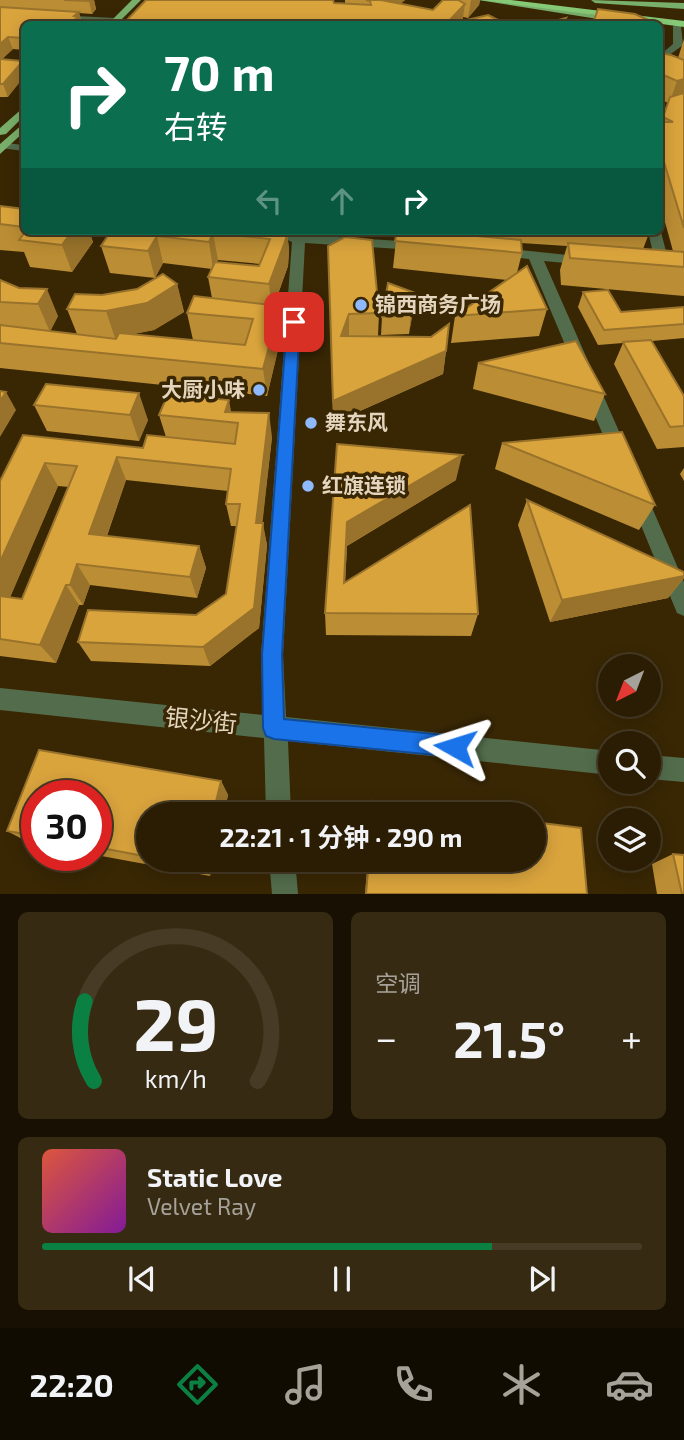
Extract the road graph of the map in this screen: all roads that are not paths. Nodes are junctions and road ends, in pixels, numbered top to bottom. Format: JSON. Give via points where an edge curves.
{"nodes":[{"id":1,"x":137,"y":0,"type":"edge"},
{"id":2,"x":150,"y":0,"type":"edge"},
{"id":3,"x":484,"y":0,"type":"edge"},
{"id":4,"x":512,"y":0,"type":"edge"},
{"id":5,"x":595,"y":0,"type":"edge"},
{"id":6,"x":626,"y":4,"type":"joint"},
{"id":7,"x":561,"y":5,"type":"edge"},
{"id":8,"x":682,"y":9,"type":"edge"},
{"id":9,"x":53,"y":17,"type":"edge"},
{"id":10,"x":96,"y":21,"type":"edge"},
{"id":11,"x":120,"y":21,"type":"edge"},
{"id":12,"x":121,"y":21,"type":"edge"},
{"id":13,"x":657,"y":21,"type":"edge"},
{"id":14,"x":661,"y":21,"type":"edge"},
{"id":15,"x":663,"y":21,"type":"edge"},
{"id":16,"x":663,"y":21,"type":"edge"},
{"id":17,"x":663,"y":21,"type":"edge"},
{"id":18,"x":663,"y":22,"type":"edge"},
{"id":19,"x":682,"y":24,"type":"edge"},
{"id":20,"x":663,"y":57,"type":"edge"},
{"id":21,"x":684,"y":105,"type":"edge"},
{"id":22,"x":663,"y":111,"type":"edge"},
{"id":23,"x":21,"y":113,"type":"edge"},
{"id":24,"x":21,"y":129,"type":"edge"},
{"id":25,"x":0,"y":134,"type":"edge"},
{"id":26,"x":21,"y":148,"type":"edge"},
{"id":27,"x":2,"y":149,"type":"edge"},
{"id":28,"x":302,"y":235,"type":"edge"},
{"id":29,"x":656,"y":235,"type":"edge"},
{"id":30,"x":274,"y":237,"type":"edge"},
{"id":31,"x":429,"y":247,"type":"edge"},
{"id":32,"x":482,"y":250,"type":"edge"},
{"id":33,"x":534,"y":254,"type":"junction"},
{"id":34,"x":599,"y":262,"type":"edge"},
{"id":35,"x":663,"y":271,"type":"edge"},
{"id":36,"x":678,"y":574,"type":"edge"},
{"id":37,"x":684,"y":606,"type":"edge"},
{"id":38,"x":1,"y":702,"type":"edge"},
{"id":39,"x":274,"y":728,"type":"junction"},
{"id":40,"x":598,"y":762,"type":"edge"},
{"id":41,"x":661,"y":767,"type":"edge"},
{"id":42,"x":684,"y":770,"type":"edge"},
{"id":43,"x":278,"y":802,"type":"edge"},
{"id":44,"x":283,"y":872,"type":"edge"},
{"id":45,"x":285,"y":894,"type":"edge"}],
"edges":[{"from":1,"to":11,"type":"main road"},
{"from":2,"to":12,"type":"main road"},
{"from":3,"to":7,"type":"highway"},
{"from":3,"to":13,"type":"main road"},
{"from":4,"to":14,"type":"highway"},
{"from":5,"to":6,"type":"main road"},
{"from":6,"to":8,"type":"highway"},
{"from":7,"to":8,"type":"highway"},
{"from":7,"to":15,"type":"highway"},
{"from":9,"to":10,"type":"street"},
{"from":16,"to":19,"type":"highway"},
{"from":17,"to":19,"type":"highway"},
{"from":18,"to":19,"type":"main road"},
{"from":19,"to":20,"type":"street","via":[[678,45]]},
{"from":21,"to":22,"type":"street"},
{"from":23,"to":25,"type":"main road"},
{"from":24,"to":27,"type":"main road"},
{"from":26,"to":27,"type":"street"},
{"from":28,"to":30,"type":"street"},
{"from":28,"to":31,"type":"street"},
{"from":28,"to":39,"type":"street","via":[[272,655]]},
{"from":29,"to":35,"type":"street"},
{"from":32,"to":33,"type":"street"},
{"from":33,"to":34,"type":"street"},
{"from":33,"to":36,"type":"street","via":[[630,479]]},
{"from":36,"to":37,"type":"street"},
{"from":38,"to":39,"type":"street","name":"银沙街"},
{"from":39,"to":40,"type":"street","name":"银沙街"},
{"from":39,"to":43,"type":"street"},
{"from":41,"to":42,"type":"street"},
{"from":44,"to":45,"type":"street"}]}
